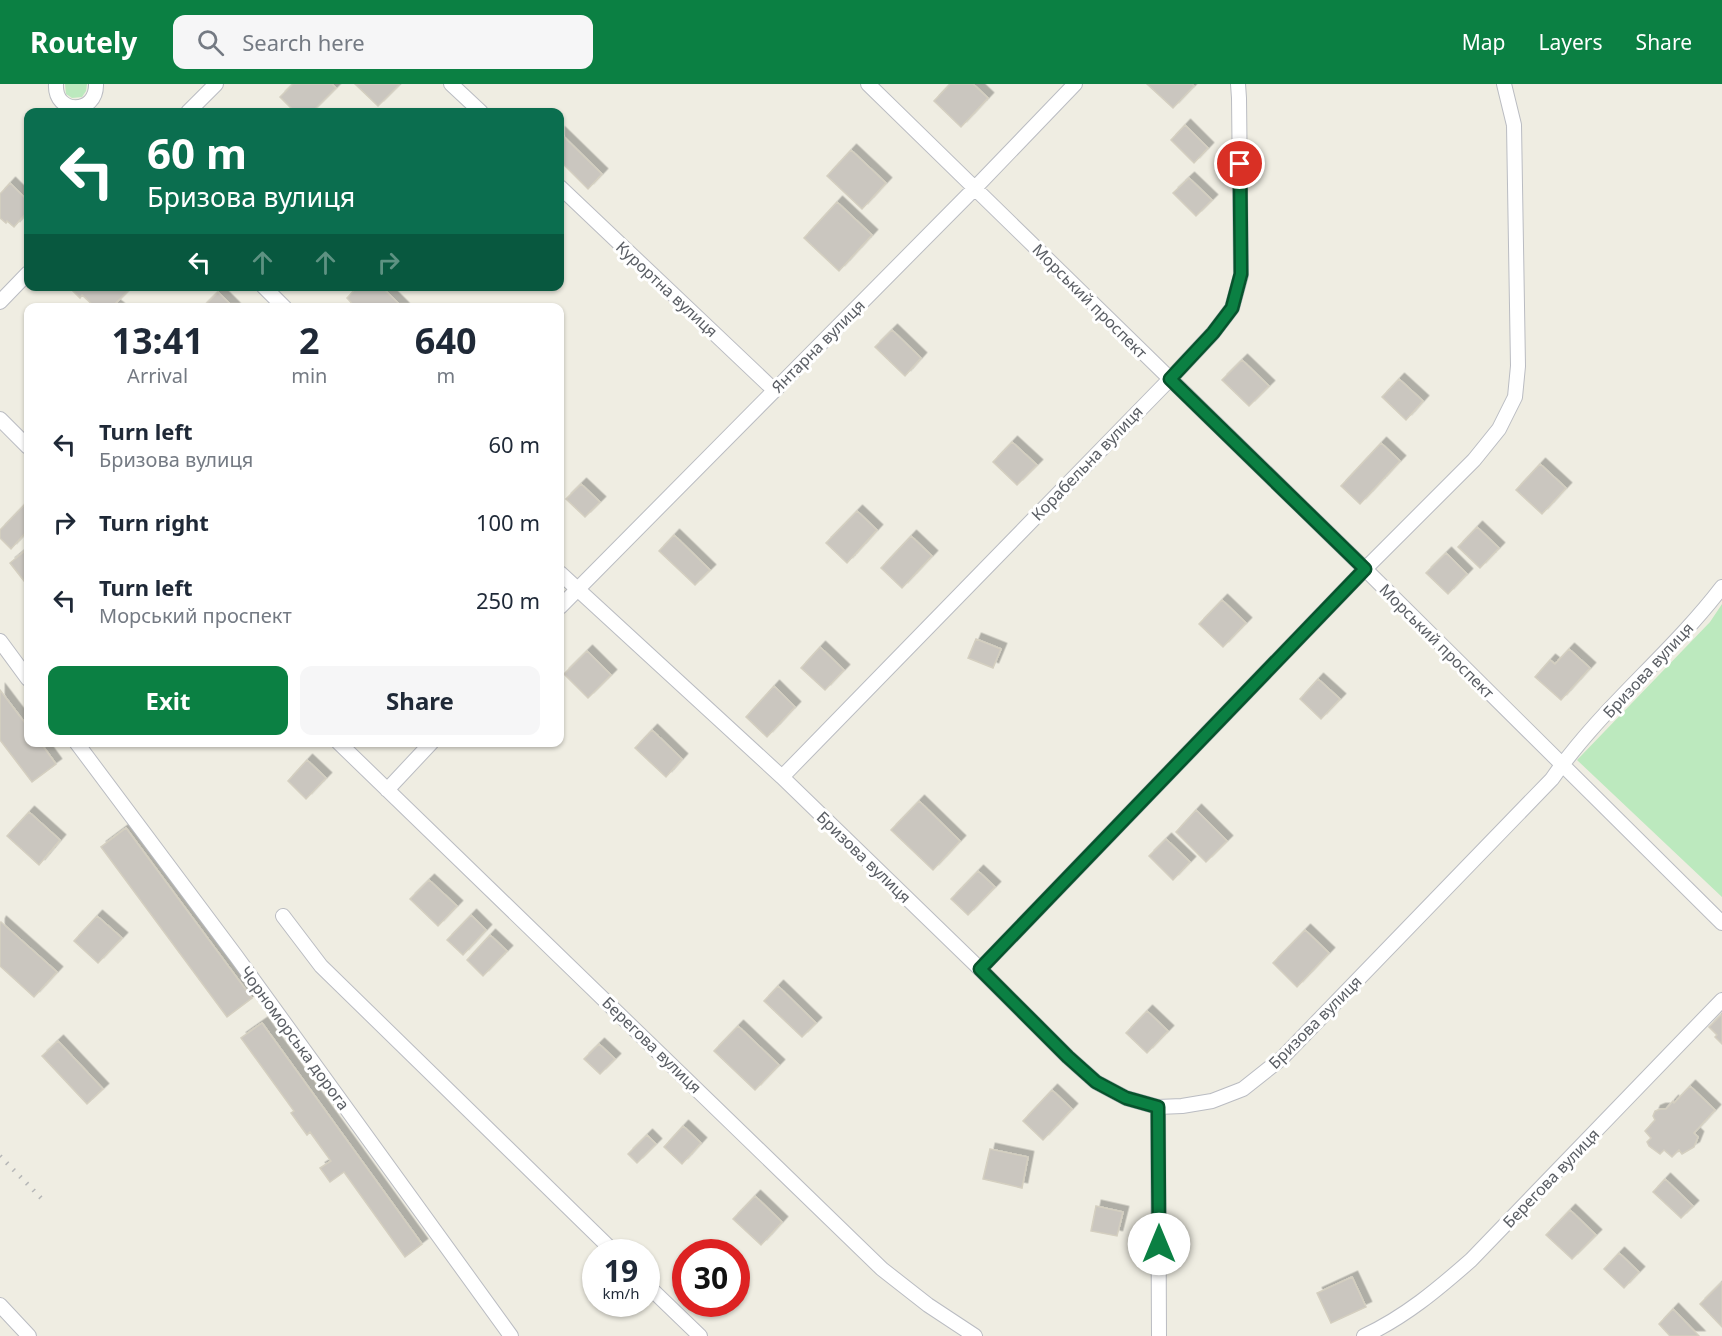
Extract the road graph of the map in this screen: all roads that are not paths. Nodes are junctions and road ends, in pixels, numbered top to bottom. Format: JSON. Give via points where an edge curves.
{"nodes":[{"id":1,"x":56,"y":84,"type":"edge"},
{"id":2,"x":96,"y":84,"type":"edge"},
{"id":3,"x":216,"y":84,"type":"edge"},
{"id":4,"x":451,"y":84,"type":"edge"},
{"id":5,"x":868,"y":84,"type":"edge"},
{"id":6,"x":1076,"y":84,"type":"edge"},
{"id":7,"x":1238,"y":84,"type":"edge"},
{"id":8,"x":1504,"y":84,"type":"edge"},
{"id":9,"x":90,"y":108,"type":"edge"},
{"id":10,"x":192,"y":108,"type":"edge"},
{"id":11,"x":477,"y":108,"type":"edge"},
{"id":12,"x":975,"y":188,"type":"junction"},
{"id":13,"x":564,"y":191,"type":"edge"},
{"id":14,"x":24,"y":277,"type":"edge"},
{"id":15,"x":268,"y":291,"type":"edge"},
{"id":16,"x":0,"y":302,"type":"edge"},
{"id":17,"x":280,"y":303,"type":"edge"},
{"id":18,"x":1170,"y":379,"type":"junction"},
{"id":19,"x":774,"y":390,"type":"junction"},
{"id":20,"x":0,"y":419,"type":"edge"},
{"id":21,"x":24,"y":443,"type":"edge"},
{"id":22,"x":1365,"y":569,"type":"junction"},
{"id":23,"x":564,"y":577,"type":"edge"},
{"id":24,"x":1722,"y":587,"type":"edge"},
{"id":25,"x":576,"y":589,"type":"junction"},
{"id":26,"x":564,"y":602,"type":"edge"},
{"id":27,"x":0,"y":641,"type":"edge"},
{"id":28,"x":24,"y":674,"type":"edge"},
{"id":29,"x":80,"y":747,"type":"edge"},
{"id":30,"x":343,"y":747,"type":"edge"},
{"id":31,"x":427,"y":747,"type":"edge"},
{"id":32,"x":1562,"y":764,"type":"junction"},
{"id":33,"x":782,"y":777,"type":"junction"},
{"id":34,"x":387,"y":790,"type":"junction"},
{"id":35,"x":283,"y":916,"type":"dead end"},
{"id":36,"x":1722,"y":922,"type":"edge"},
{"id":37,"x":980,"y":969,"type":"junction"},
{"id":38,"x":1722,"y":1000,"type":"edge"},
{"id":39,"x":1158,"y":1107,"type":"junction"},
{"id":40,"x":601,"y":1239,"type":"edge"},
{"id":41,"x":660,"y":1297,"type":"edge"},
{"id":42,"x":0,"y":1305,"type":"edge"},
{"id":43,"x":29,"y":1336,"type":"edge"},
{"id":44,"x":511,"y":1336,"type":"edge"},
{"id":45,"x":700,"y":1336,"type":"edge"},
{"id":46,"x":975,"y":1336,"type":"edge"},
{"id":47,"x":1159,"y":1336,"type":"edge"},
{"id":48,"x":1364,"y":1336,"type":"edge"}],
"edges":[{"from":1,"to":9,"type":"street","via":[[56,94],[63,104]]},
{"from":2,"to":9,"type":"street"},
{"from":3,"to":10,"type":"street"},
{"from":4,"to":11,"type":"street"},
{"from":5,"to":12,"type":"street","name":"Морський проспект"},
{"from":6,"to":12,"type":"street","name":"Янтарна вулиця"},
{"from":7,"to":18,"type":"street","name":"Корабельна вулиця","via":[[1241,274],[1232,308]]},
{"from":8,"to":22,"type":"street","via":[[1514,125],[1518,366],[1515,397],[1499,429],[1474,460]]},
{"from":12,"to":18,"type":"street","name":"Морський проспект"},
{"from":12,"to":19,"type":"street","name":"Янтарна вулиця"},
{"from":13,"to":19,"type":"street","name":"Курортна вулиця"},
{"from":14,"to":16,"type":"street"},
{"from":15,"to":17,"type":"street"},
{"from":18,"to":22,"type":"street","name":"Морський проспект"},
{"from":18,"to":33,"type":"street","name":"Корабельна вулиця"},
{"from":19,"to":25,"type":"street","name":"Янтарна вулиця"},
{"from":20,"to":21,"type":"street"},
{"from":22,"to":32,"type":"street","name":"Морський проспект"},
{"from":22,"to":37,"type":"street"},
{"from":23,"to":25,"type":"street","name":"Бризова вулиця"},
{"from":24,"to":32,"type":"street","name":"Бризова вулиця"},
{"from":25,"to":26,"type":"street","name":"Янтарна вулиця"},
{"from":25,"to":33,"type":"street","name":"Бризова вулиця"},
{"from":27,"to":28,"type":"street"},
{"from":29,"to":44,"type":"street","name":"Чорноморська дорога"},
{"from":30,"to":34,"type":"street","name":"Берегова вулиця"},
{"from":31,"to":34,"type":"street"},
{"from":32,"to":36,"type":"street","name":"Морський проспект"},
{"from":32,"to":39,"type":"street","name":"Бризова вулиця","via":[[1282,1058],[1243,1089],[1212,1101]]},
{"from":33,"to":37,"type":"street","name":"Бризова вулиця"},
{"from":34,"to":46,"type":"street","name":"Берегова вулиця","via":[[882,1269]]},
{"from":35,"to":40,"type":"street","via":[[321,966]]},
{"from":37,"to":39,"type":"street","name":"Бризова вулиця","via":[[1096,1082],[1126,1098]]},
{"from":38,"to":48,"type":"street","name":"Берегова вулиця","via":[[1472,1260],[1428,1298]]},
{"from":39,"to":47,"type":"street"},
{"from":41,"to":45,"type":"street"},
{"from":42,"to":43,"type":"street"}]}
